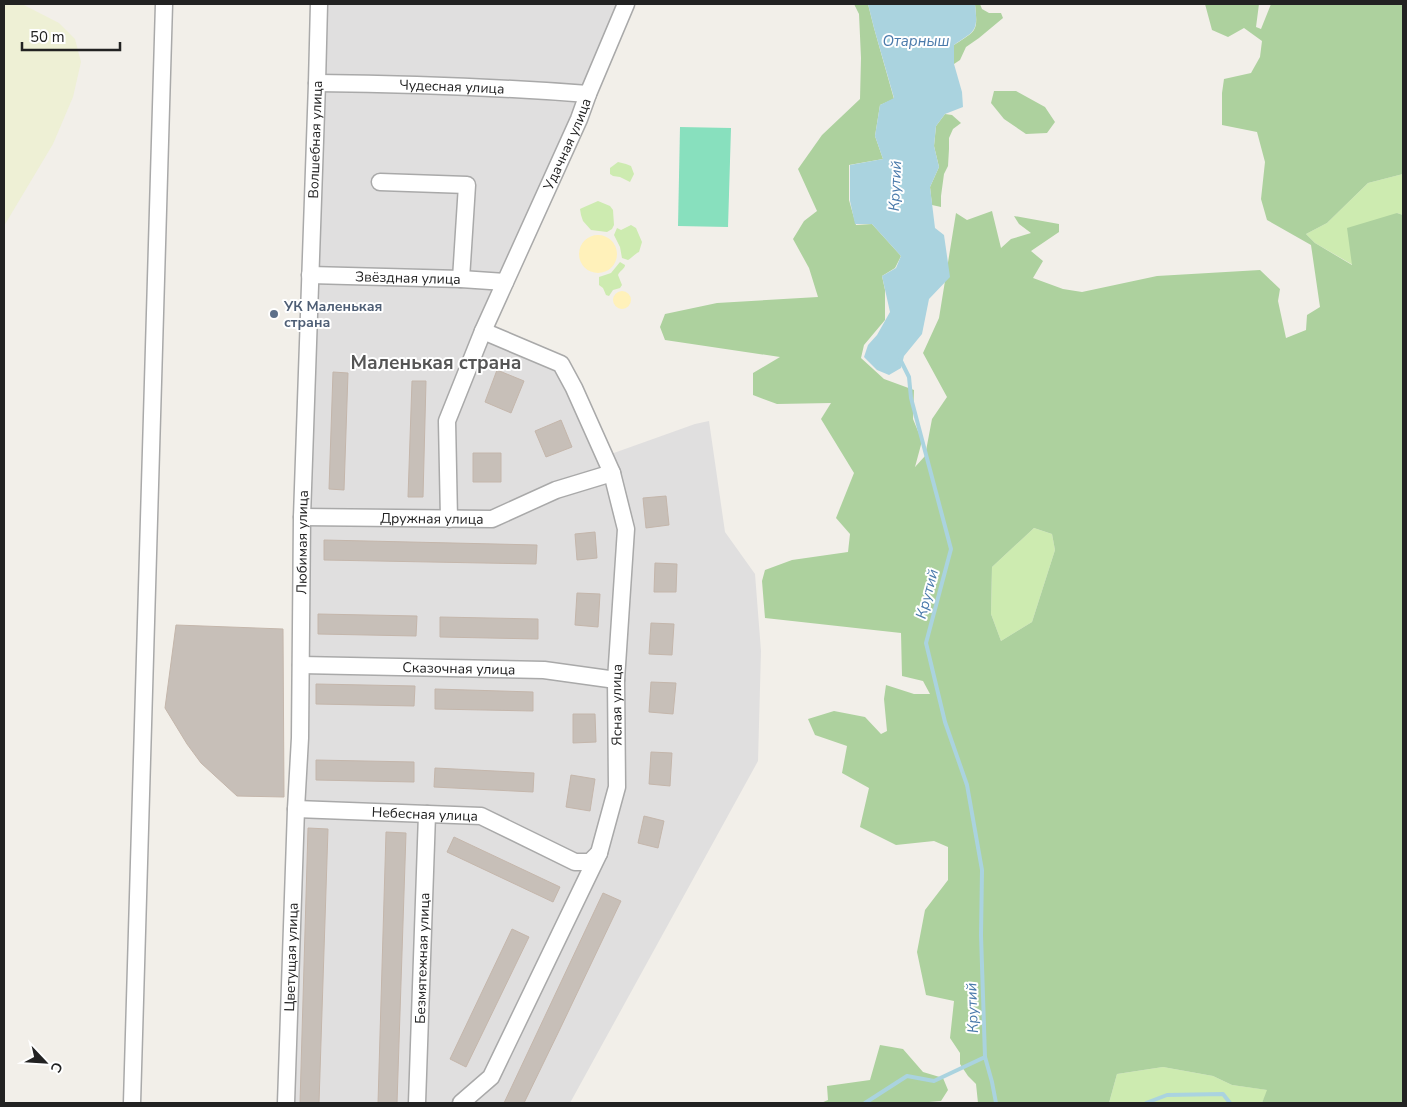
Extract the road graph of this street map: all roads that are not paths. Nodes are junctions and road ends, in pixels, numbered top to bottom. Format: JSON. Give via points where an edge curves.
{"nodes":[{"id":1,"x":164,"y":4,"type":"edge"},
{"id":2,"x":318,"y":4,"type":"edge"},
{"id":3,"x":626,"y":4,"type":"edge"},
{"id":4,"x":317,"y":83,"type":"junction"},
{"id":5,"x":588,"y":94,"type":"junction"},
{"id":6,"x":380,"y":182,"type":"dead end"},
{"id":7,"x":310,"y":275,"type":"junction"},
{"id":8,"x":461,"y":279,"type":"junction"},
{"id":9,"x":504,"y":282,"type":"junction"},
{"id":10,"x":483,"y":331,"type":"junction"},
{"id":11,"x":612,"y":473,"type":"junction"},
{"id":12,"x":302,"y":517,"type":"junction"},
{"id":13,"x":449,"y":519,"type":"junction"},
{"id":14,"x":301,"y":665,"type":"junction"},
{"id":15,"x":616,"y":680,"type":"junction"},
{"id":16,"x":296,"y":809,"type":"junction"},
{"id":17,"x":427,"y":814,"type":"junction"},
{"id":18,"x":599,"y":853,"type":"junction"},
{"id":19,"x":132,"y":1103,"type":"edge"},
{"id":20,"x":286,"y":1103,"type":"edge"},
{"id":21,"x":417,"y":1103,"type":"edge"},
{"id":22,"x":461,"y":1103,"type":"edge"}],
"edges":[{"from":1,"to":19,"type":"street"},
{"from":2,"to":4,"type":"street","name":"Волшебная улица"},
{"from":3,"to":5,"type":"street","name":"Удачная улица"},
{"from":4,"to":5,"type":"street","name":"Чудесная улица","via":[[510,88]]},
{"from":4,"to":7,"type":"street","name":"Волшебная улица"},
{"from":5,"to":9,"type":"street","name":"Удачная улица"},
{"from":6,"to":8,"type":"street","via":[[467,186]]},
{"from":7,"to":8,"type":"street","name":"Звёздная улица"},
{"from":7,"to":12,"type":"street","name":"Любимая улица"},
{"from":8,"to":9,"type":"street","name":"Звёздная улица"},
{"from":9,"to":10,"type":"street","name":"Удачная улица"},
{"from":10,"to":11,"type":"street","name":"Ясная улица","via":[[561,364]]},
{"from":10,"to":13,"type":"street","name":"Удачная улица","via":[[447,421]]},
{"from":11,"to":13,"type":"street","name":"Дружная улица","via":[[556,490],[492,519]]},
{"from":11,"to":15,"type":"street","name":"Ясная улица","via":[[626,529]]},
{"from":12,"to":13,"type":"street","name":"Дружная улица"},
{"from":12,"to":14,"type":"street","name":"Любимая улица"},
{"from":14,"to":15,"type":"street","name":"Сказочная улица","via":[[544,670]]},
{"from":14,"to":16,"type":"street","name":"Любимая улица"},
{"from":15,"to":18,"type":"street","name":"Ясная улица","via":[[617,787]]},
{"from":16,"to":17,"type":"street","name":"Небесная улица"},
{"from":16,"to":20,"type":"street","name":"Цветущая улица"},
{"from":17,"to":18,"type":"street","name":"Небесная улица","via":[[481,816],[575,862],[590,862]]},
{"from":17,"to":21,"type":"street","name":"Безмятежная улица"},
{"from":18,"to":22,"type":"street","name":"Ясная улица","via":[[491,1077]]}]}
